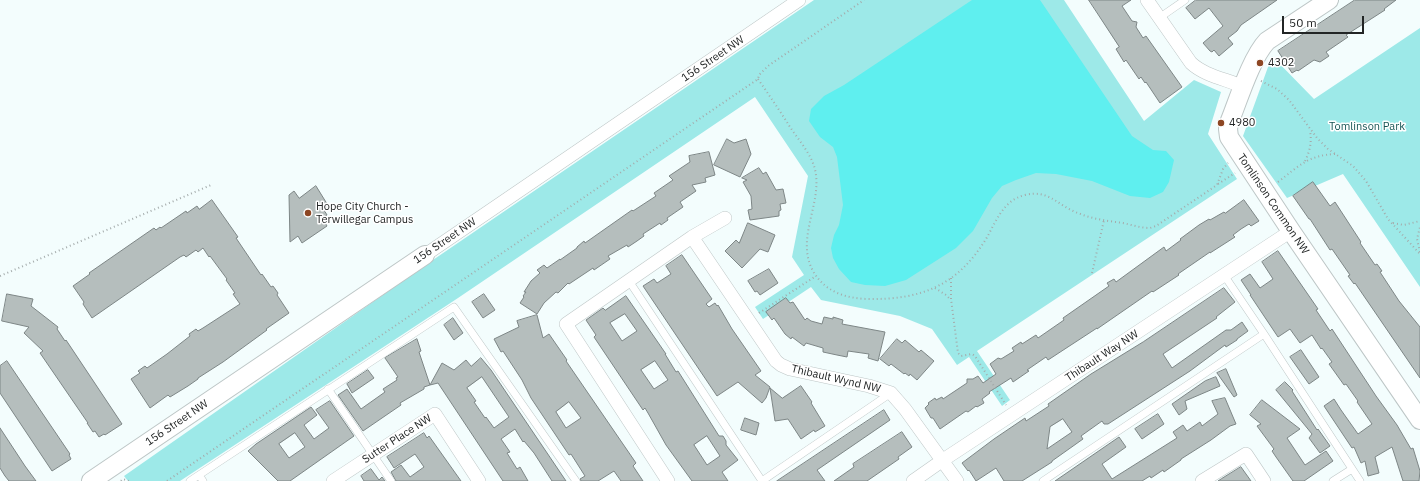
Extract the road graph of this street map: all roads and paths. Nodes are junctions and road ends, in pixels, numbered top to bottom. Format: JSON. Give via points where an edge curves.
{"nodes":[{"id":1,"x":799,"y":0,"type":"edge"},
{"id":2,"x":864,"y":0,"type":"edge"},
{"id":3,"x":1147,"y":0,"type":"edge"},
{"id":4,"x":1185,"y":0,"type":"edge"},
{"id":5,"x":1329,"y":0,"type":"edge"},
{"id":6,"x":1159,"y":18,"type":"junction"},
{"id":7,"x":758,"y":79,"type":"junction"},
{"id":8,"x":1261,"y":81,"type":"dead end"},
{"id":9,"x":1244,"y":87,"type":"junction"},
{"id":10,"x":1310,"y":130,"type":"junction"},
{"id":11,"x":1336,"y":154,"type":"junction"},
{"id":12,"x":1304,"y":162,"type":"junction"},
{"id":13,"x":1228,"y":163,"type":"dead end"},
{"id":14,"x":1235,"y":173,"type":"dead end"},
{"id":15,"x":1278,"y":182,"type":"dead end"},
{"id":16,"x":211,"y":185,"type":"dead end"},
{"id":17,"x":1217,"y":185,"type":"junction"},
{"id":18,"x":724,"y":218,"type":"dead end"},
{"id":19,"x":1104,"y":220,"type":"junction"},
{"id":20,"x":1420,"y":221,"type":"edge"},
{"id":21,"x":1392,"y":223,"type":"junction"},
{"id":22,"x":1420,"y":227,"type":"edge"},
{"id":23,"x":1291,"y":231,"type":"junction"},
{"id":24,"x":692,"y":237,"type":"junction"},
{"id":25,"x":1420,"y":254,"type":"edge"},
{"id":26,"x":424,"y":255,"type":"joint"},
{"id":27,"x":1092,"y":273,"type":"dead end"},
{"id":28,"x":1224,"y":275,"type":"junction"},
{"id":29,"x":0,"y":276,"type":"edge"},
{"id":30,"x":816,"y":276,"type":"junction"},
{"id":31,"x":951,"y":278,"type":"junction"},
{"id":32,"x":629,"y":281,"type":"junction"},
{"id":33,"x":935,"y":288,"type":"junction"},
{"id":34,"x":951,"y":299,"type":"junction"},
{"id":35,"x":748,"y":320,"type":"junction"},
{"id":36,"x":1264,"y":334,"type":"junction"},
{"id":37,"x":328,"y":389,"type":"junction"},
{"id":38,"x":891,"y":393,"type":"junction"},
{"id":39,"x":1012,"y":415,"type":"junction"},
{"id":40,"x":1420,"y":420,"type":"edge"},
{"id":41,"x":374,"y":454,"type":"junction"},
{"id":42,"x":943,"y":460,"type":"junction"},
{"id":43,"x":1352,"y":469,"type":"junction"},
{"id":44,"x":201,"y":478,"type":"edge"},
{"id":45,"x":100,"y":479,"type":"edge"},
{"id":46,"x":121,"y":481,"type":"edge"},
{"id":47,"x":128,"y":481,"type":"edge"},
{"id":48,"x":166,"y":481,"type":"edge"},
{"id":49,"x":190,"y":481,"type":"edge"},
{"id":50,"x":333,"y":481,"type":"edge"},
{"id":51,"x":391,"y":481,"type":"edge"},
{"id":52,"x":479,"y":481,"type":"edge"},
{"id":53,"x":576,"y":481,"type":"edge"},
{"id":54,"x":668,"y":481,"type":"edge"},
{"id":55,"x":762,"y":481,"type":"edge"},
{"id":56,"x":912,"y":481,"type":"edge"},
{"id":57,"x":957,"y":481,"type":"edge"},
{"id":58,"x":1043,"y":481,"type":"edge"},
{"id":59,"x":1202,"y":481,"type":"edge"},
{"id":60,"x":1264,"y":481,"type":"edge"},
{"id":61,"x":1333,"y":481,"type":"edge"},
{"id":62,"x":1360,"y":481,"type":"edge"}],
"edges":[{"from":1,"to":26,"type":"street","name":"156 Street NW"},
{"from":2,"to":7,"type":"path","via":[[768,66],[758,75]]},
{"from":3,"to":6,"type":"street"},
{"from":4,"to":6,"type":"lane"},
{"from":5,"to":9,"type":"street","name":"Tomlinson Common NW","via":[[1262,47]]},
{"from":6,"to":9,"type":"street","via":[[1198,70]]},
{"from":7,"to":30,"type":"path","via":[[808,154],[815,169],[816,194],[807,247],[808,260]]},
{"from":7,"to":48,"type":"path"},
{"from":8,"to":10,"type":"path","via":[[1289,100]]},
{"from":9,"to":23,"type":"street","name":"Tomlinson Common NW","via":[[1229,123],[1229,137]]},
{"from":10,"to":11,"type":"path"},
{"from":10,"to":12,"type":"path","via":[[1309,153]]},
{"from":11,"to":12,"type":"path","via":[[1318,156]]},
{"from":11,"to":21,"type":"path","via":[[1359,172]]},
{"from":12,"to":15,"type":"path"},
{"from":13,"to":17,"type":"path"},
{"from":14,"to":17,"type":"path"},
{"from":16,"to":29,"type":"path"},
{"from":17,"to":19,"type":"path","via":[[1153,227]]},
{"from":18,"to":24,"type":"street"},
{"from":19,"to":27,"type":"path"},
{"from":19,"to":31,"type":"path","via":[[1074,212],[1048,196],[1034,194],[1018,197],[1003,210],[975,255]]},
{"from":20,"to":21,"type":"path","via":[[1404,225]]},
{"from":21,"to":25,"type":"path"},
{"from":22,"to":25,"type":"path","via":[[1417,246]]},
{"from":23,"to":28,"type":"street","name":"Thibault Way NW"},
{"from":23,"to":40,"type":"street","name":"Tomlinson Common NW"},
{"from":24,"to":32,"type":"street"},
{"from":24,"to":35,"type":"street","name":"Thibault Wynd NW"},
{"from":26,"to":45,"type":"street","name":"156 Street NW"},
{"from":28,"to":36,"type":"lane"},
{"from":28,"to":39,"type":"street","name":"Thibault Way NW"},
{"from":30,"to":33,"type":"path","via":[[834,292],[853,298],[895,299]]},
{"from":30,"to":35,"type":"path"},
{"from":31,"to":33,"type":"path"},
{"from":31,"to":34,"type":"path"},
{"from":32,"to":54,"type":"street","via":[[566,324]]},
{"from":32,"to":55,"type":"lane"},
{"from":33,"to":34,"type":"path"},
{"from":34,"to":39,"type":"path","via":[[958,353],[961,356],[974,356]]},
{"from":35,"to":38,"type":"street","name":"Thibault Wynd NW","via":[[776,362],[781,365]]},
{"from":36,"to":43,"type":"lane"},
{"from":36,"to":58,"type":"lane"},
{"from":37,"to":41,"type":"lane"},
{"from":37,"to":44,"type":"lane"},
{"from":37,"to":53,"type":"lane","via":[[454,307]]},
{"from":38,"to":42,"type":"street","name":"Thibault Wynd NW"},
{"from":38,"to":55,"type":"lane"},
{"from":39,"to":42,"type":"street","name":"Thibault Way NW"},
{"from":41,"to":50,"type":"street","name":"Sutter Place NW"},
{"from":41,"to":51,"type":"lane"},
{"from":41,"to":52,"type":"street","name":"Sutter Place NW","via":[[435,414]]},
{"from":42,"to":56,"type":"street","name":"Thibault Way NW"},
{"from":42,"to":57,"type":"street","name":"Thibault Wynd NW"},
{"from":43,"to":61,"type":"lane"},
{"from":43,"to":62,"type":"lane"},
{"from":44,"to":49,"type":"lane"},
{"from":46,"to":47,"type":"path"},
{"from":59,"to":60,"type":"street","via":[[1246,454]]}]}
